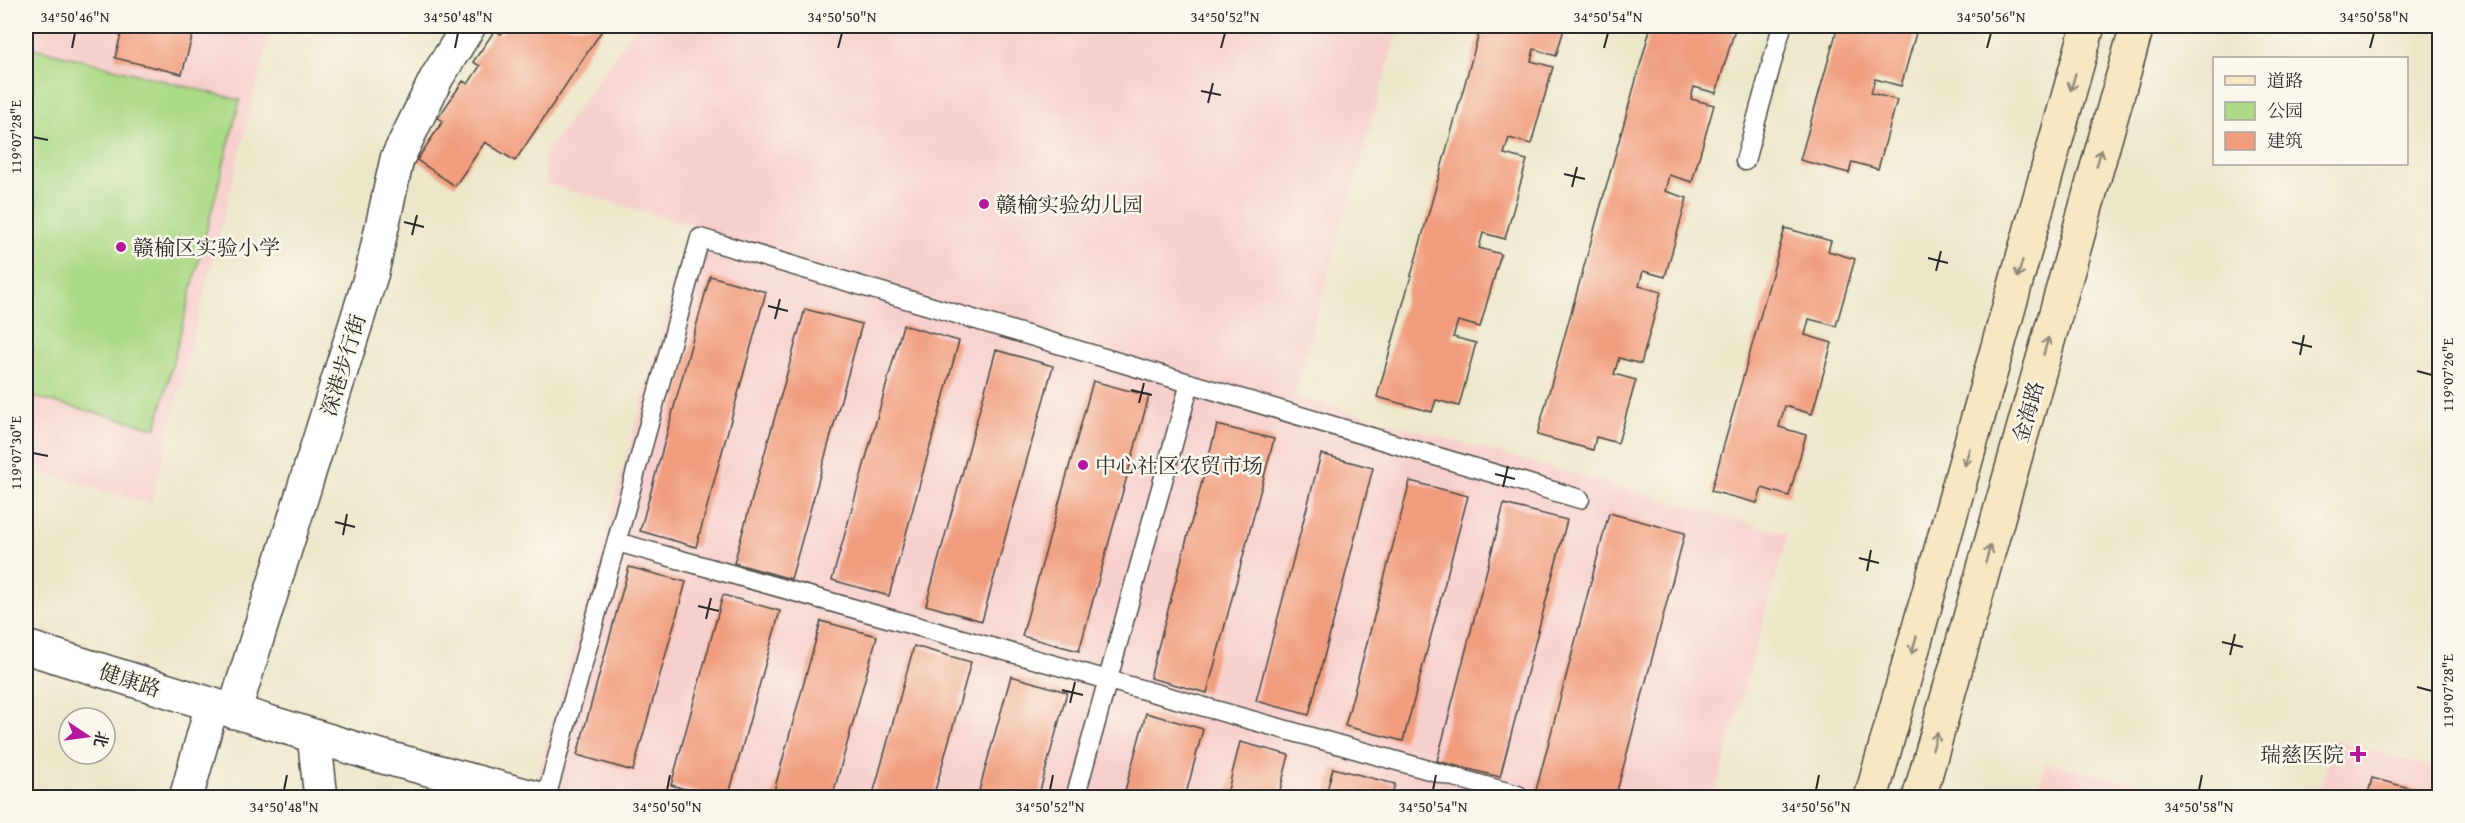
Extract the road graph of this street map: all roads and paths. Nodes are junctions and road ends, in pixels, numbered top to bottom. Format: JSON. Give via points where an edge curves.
{"nodes":[{"id":1,"x":469,"y":26,"type":"edge"},
{"id":2,"x":1782,"y":26,"type":"edge"},
{"id":3,"x":2088,"y":26,"type":"edge"},
{"id":4,"x":2137,"y":26,"type":"edge"},
{"id":5,"x":1745,"y":161,"type":"dead end"},
{"id":6,"x":1190,"y":383,"type":"junction"},
{"id":7,"x":1580,"y":499,"type":"dead end"},
{"id":8,"x":617,"y":543,"type":"junction"},
{"id":9,"x":26,"y":646,"type":"edge"},
{"id":10,"x":1108,"y":680,"type":"junction"},
{"id":11,"x":223,"y":709,"type":"junction"},
{"id":12,"x":314,"y":736,"type":"junction"},
{"id":13,"x":1518,"y":795,"type":"dead end"},
{"id":14,"x":186,"y":798,"type":"edge"},
{"id":15,"x":321,"y":798,"type":"edge"},
{"id":16,"x":536,"y":798,"type":"edge"},
{"id":17,"x":546,"y":798,"type":"edge"},
{"id":18,"x":1075,"y":798,"type":"edge"},
{"id":19,"x":1871,"y":798,"type":"edge"},
{"id":20,"x":1919,"y":798,"type":"edge"}],
"edges":[{"from":1,"to":11,"type":"street","name":"深港步行街","via":[[437,77],[397,159],[372,272]]},
{"from":2,"to":5,"type":"lane"},
{"from":3,"to":19,"type":"main road","one_way":true},
{"from":20,"to":4,"type":"main road","name":"金海路","one_way":true},
{"from":6,"to":7,"type":"lane"},
{"from":6,"to":8,"type":"lane","via":[[700,238]]},
{"from":6,"to":10,"type":"lane"},
{"from":8,"to":10,"type":"lane"},
{"from":8,"to":17,"type":"lane"},
{"from":9,"to":11,"type":"street","name":"健康路"},
{"from":10,"to":13,"type":"lane"},
{"from":10,"to":18,"type":"lane"},
{"from":11,"to":12,"type":"street","name":"健康路"},
{"from":11,"to":14,"type":"street","name":"深港步行街"},
{"from":12,"to":15,"type":"street"},
{"from":12,"to":16,"type":"street","name":"健康路"}]}
